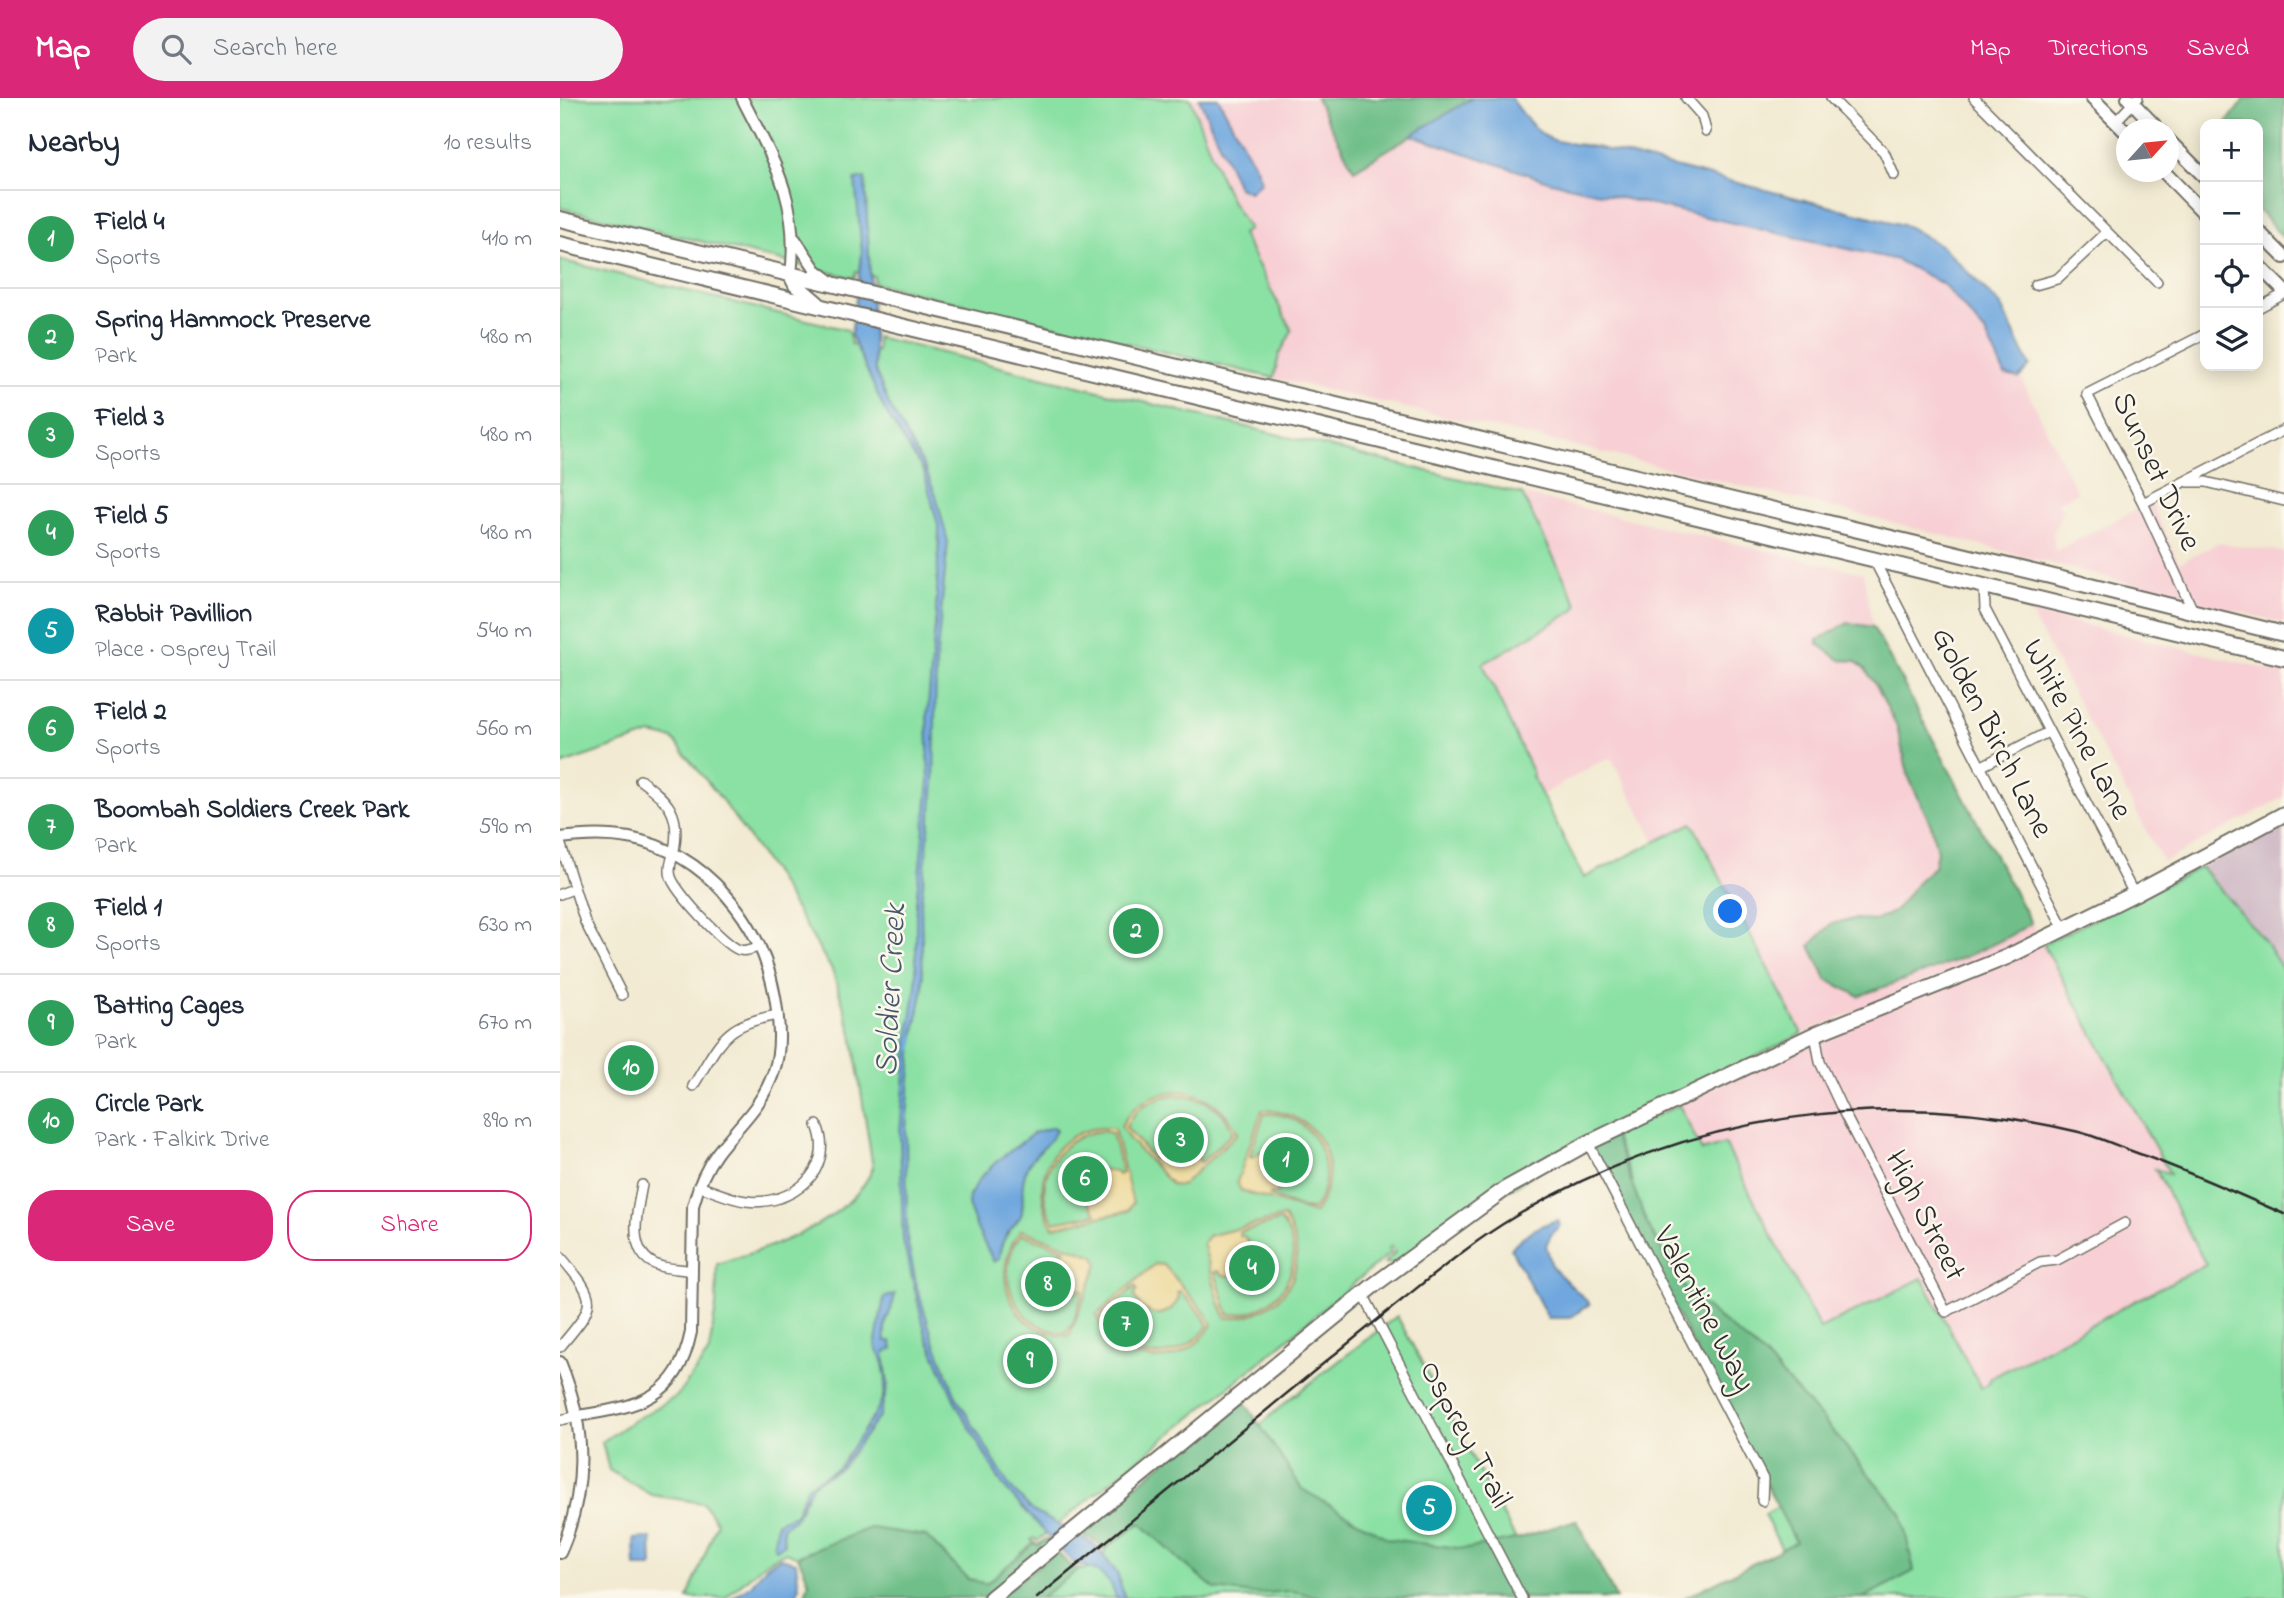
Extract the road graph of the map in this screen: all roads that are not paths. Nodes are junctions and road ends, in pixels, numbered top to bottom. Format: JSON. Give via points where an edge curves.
{"nodes":[{"id":1,"x":741,"y":98,"type":"edge"},
{"id":2,"x":1686,"y":98,"type":"edge"},
{"id":3,"x":1831,"y":98,"type":"edge"},
{"id":4,"x":1974,"y":98,"type":"edge"},
{"id":5,"x":2092,"y":98,"type":"edge"},
{"id":6,"x":2133,"y":100,"type":"edge"},
{"id":7,"x":2118,"y":119,"type":"edge"},
{"id":8,"x":2149,"y":119,"type":"edge"},
{"id":9,"x":2116,"y":121,"type":"edge"},
{"id":10,"x":1706,"y":131,"type":"dead end"},
{"id":11,"x":2179,"y":151,"type":"edge"},
{"id":12,"x":2200,"y":172,"type":"edge"},
{"id":13,"x":1894,"y":174,"type":"dead end"},
{"id":14,"x":2174,"y":182,"type":"edge"},
{"id":15,"x":2200,"y":209,"type":"edge"},
{"id":16,"x":560,"y":219,"type":"edge"},
{"id":17,"x":2106,"y":233,"type":"junction"},
{"id":18,"x":794,"y":236,"type":"junction"},
{"id":19,"x":2263,"y":236,"type":"edge"},
{"id":20,"x":560,"y":244,"type":"edge"},
{"id":21,"x":2284,"y":257,"type":"edge"},
{"id":22,"x":2263,"y":270,"type":"edge"},
{"id":23,"x":791,"y":275,"type":"junction"},
{"id":24,"x":2157,"y":282,"type":"dead end"},
{"id":25,"x":2035,"y":285,"type":"dead end"},
{"id":26,"x":842,"y":287,"type":"junction"},
{"id":27,"x":749,"y":290,"type":"junction"},
{"id":28,"x":2284,"y":293,"type":"edge"},
{"id":29,"x":2263,"y":305,"type":"edge"},
{"id":30,"x":823,"y":307,"type":"junction"},
{"id":31,"x":2200,"y":337,"type":"edge"},
{"id":32,"x":2284,"y":430,"type":"edge"},
{"id":33,"x":2182,"y":482,"type":"junction"},
{"id":34,"x":2284,"y":501,"type":"edge"},
{"id":35,"x":2143,"y":503,"type":"junction"},
{"id":36,"x":1794,"y":514,"type":"junction"},
{"id":37,"x":1788,"y":539,"type":"junction"},
{"id":38,"x":1874,"y":560,"type":"junction"},
{"id":39,"x":1984,"y":587,"type":"junction"},
{"id":40,"x":2194,"y":613,"type":"junction"},
{"id":41,"x":2111,"y":617,"type":"junction"},
{"id":42,"x":2284,"y":634,"type":"edge"},
{"id":43,"x":2284,"y":658,"type":"edge"},
{"id":44,"x":2048,"y":732,"type":"junction"},
{"id":45,"x":1980,"y":767,"type":"junction"},
{"id":46,"x":640,"y":780,"type":"dead end"},
{"id":47,"x":2284,"y":814,"type":"edge"},
{"id":48,"x":560,"y":840,"type":"edge"},
{"id":49,"x":674,"y":853,"type":"junction"},
{"id":50,"x":573,"y":889,"type":"junction"},
{"id":51,"x":560,"y":894,"type":"edge"},
{"id":52,"x":2134,"y":894,"type":"junction"},
{"id":53,"x":2064,"y":929,"type":"junction"},
{"id":54,"x":760,"y":946,"type":"junction"},
{"id":55,"x":622,"y":995,"type":"dead end"},
{"id":56,"x":778,"y":1015,"type":"junction"},
{"id":57,"x":1815,"y":1034,"type":"junction"},
{"id":58,"x":693,"y":1086,"type":"dead end"},
{"id":59,"x":817,"y":1125,"type":"dead end"},
{"id":60,"x":1588,"y":1143,"type":"junction"},
{"id":61,"x":642,"y":1185,"type":"dead end"},
{"id":62,"x":698,"y":1186,"type":"junction"},
{"id":63,"x":2125,"y":1223,"type":"dead end"},
{"id":64,"x":560,"y":1255,"type":"edge"},
{"id":65,"x":692,"y":1271,"type":"junction"},
{"id":66,"x":1363,"y":1294,"type":"junction"},
{"id":67,"x":560,"y":1347,"type":"edge"},
{"id":68,"x":560,"y":1362,"type":"edge"},
{"id":69,"x":578,"y":1416,"type":"junction"},
{"id":70,"x":560,"y":1420,"type":"edge"},
{"id":71,"x":1762,"y":1501,"type":"dead end"},
{"id":72,"x":560,"y":1553,"type":"edge"},
{"id":73,"x":991,"y":1598,"type":"edge"},
{"id":74,"x":1522,"y":1598,"type":"edge"}],
"edges":[{"from":1,"to":18,"type":"street","via":[[787,192]]},
{"from":2,"to":10,"type":"street","via":[[1702,116]]},
{"from":3,"to":13,"type":"street","via":[[1884,152]]},
{"from":4,"to":17,"type":"street"},
{"from":5,"to":9,"type":"main road"},
{"from":6,"to":7,"type":"street"},
{"from":6,"to":8,"type":"main road"},
{"from":11,"to":12,"type":"main road"},
{"from":14,"to":15,"type":"main road"},
{"from":16,"to":23,"type":"main road"},
{"from":17,"to":24,"type":"street"},
{"from":17,"to":25,"type":"street","via":[[2057,279]]},
{"from":18,"to":23,"type":"street"},
{"from":18,"to":26,"type":"street","via":[[816,270]]},
{"from":19,"to":21,"type":"main road"},
{"from":20,"to":27,"type":"main road"},
{"from":22,"to":28,"type":"main road"},
{"from":23,"to":26,"type":"main road"},
{"from":23,"to":27,"type":"main road","via":[[773,287]]},
{"from":23,"to":30,"type":"main road","via":[[796,285]]},
{"from":26,"to":36,"type":"main road"},
{"from":27,"to":30,"type":"main road"},
{"from":28,"to":29,"type":"street"},
{"from":30,"to":37,"type":"main road"},
{"from":31,"to":35,"type":"street","name":"Sunset Drive","via":[[2087,394]]},
{"from":32,"to":33,"type":"street"},
{"from":33,"to":34,"type":"street","via":[[2206,482]]},
{"from":33,"to":35,"type":"street"},
{"from":35,"to":40,"type":"street","name":"Sunset Drive"},
{"from":36,"to":37,"type":"main road"},
{"from":36,"to":40,"type":"main road"},
{"from":37,"to":38,"type":"main road"},
{"from":38,"to":39,"type":"main road"},
{"from":38,"to":45,"type":"street","name":"Golden Birch Lane"},
{"from":39,"to":41,"type":"main road"},
{"from":39,"to":44,"type":"street","name":"White Pine Lane","via":[[1985,609]]},
{"from":40,"to":41,"type":"main road","via":[[2188,618],[2128,606]]},
{"from":40,"to":42,"type":"main road"},
{"from":41,"to":43,"type":"main road"},
{"from":44,"to":45,"type":"street"},
{"from":44,"to":52,"type":"street","name":"White Pine Lane"},
{"from":45,"to":53,"type":"street","name":"Golden Birch Lane"},
{"from":46,"to":49,"type":"street","via":[[663,798],[676,821]]},
{"from":47,"to":52,"type":"main road"},
{"from":48,"to":49,"type":"street","via":[[609,836]]},
{"from":48,"to":50,"type":"street"},
{"from":49,"to":54,"type":"street","via":[[708,877],[742,913]]},
{"from":49,"to":54,"type":"street","via":[[670,876],[696,912],[734,948],[746,951]]},
{"from":50,"to":51,"type":"street"},
{"from":50,"to":55,"type":"street"},
{"from":52,"to":53,"type":"main road"},
{"from":53,"to":57,"type":"main road","via":[[2007,957]]},
{"from":54,"to":56,"type":"street","via":[[772,977]]},
{"from":56,"to":58,"type":"street","via":[[731,1030]]},
{"from":56,"to":62,"type":"street","via":[[779,1047],[768,1088],[755,1111],[717,1153]]},
{"from":57,"to":60,"type":"main road"},
{"from":57,"to":63,"type":"street","name":"High Street","via":[[1820,1062],[1843,1111],[1946,1312]]},
{"from":59,"to":62,"type":"street","via":[[821,1159],[793,1192],[761,1202],[745,1201]]},
{"from":60,"to":66,"type":"main road","via":[[1496,1194]]},
{"from":60,"to":71,"type":"street","name":"Valentine Way","via":[[1763,1479]]},
{"from":61,"to":65,"type":"street","via":[[635,1227],[639,1248],[653,1263]]},
{"from":62,"to":65,"type":"street","via":[[693,1206]]},
{"from":64,"to":67,"type":"street","via":[[581,1280],[589,1305],[585,1317]]},
{"from":65,"to":69,"type":"street","via":[[691,1332],[677,1373],[636,1405]]},
{"from":66,"to":73,"type":"main road"},
{"from":66,"to":74,"type":"street","name":"Osprey Trail"},
{"from":68,"to":69,"type":"street"},
{"from":69,"to":70,"type":"street"},
{"from":69,"to":72,"type":"street","via":[[580,1481]]}]}
